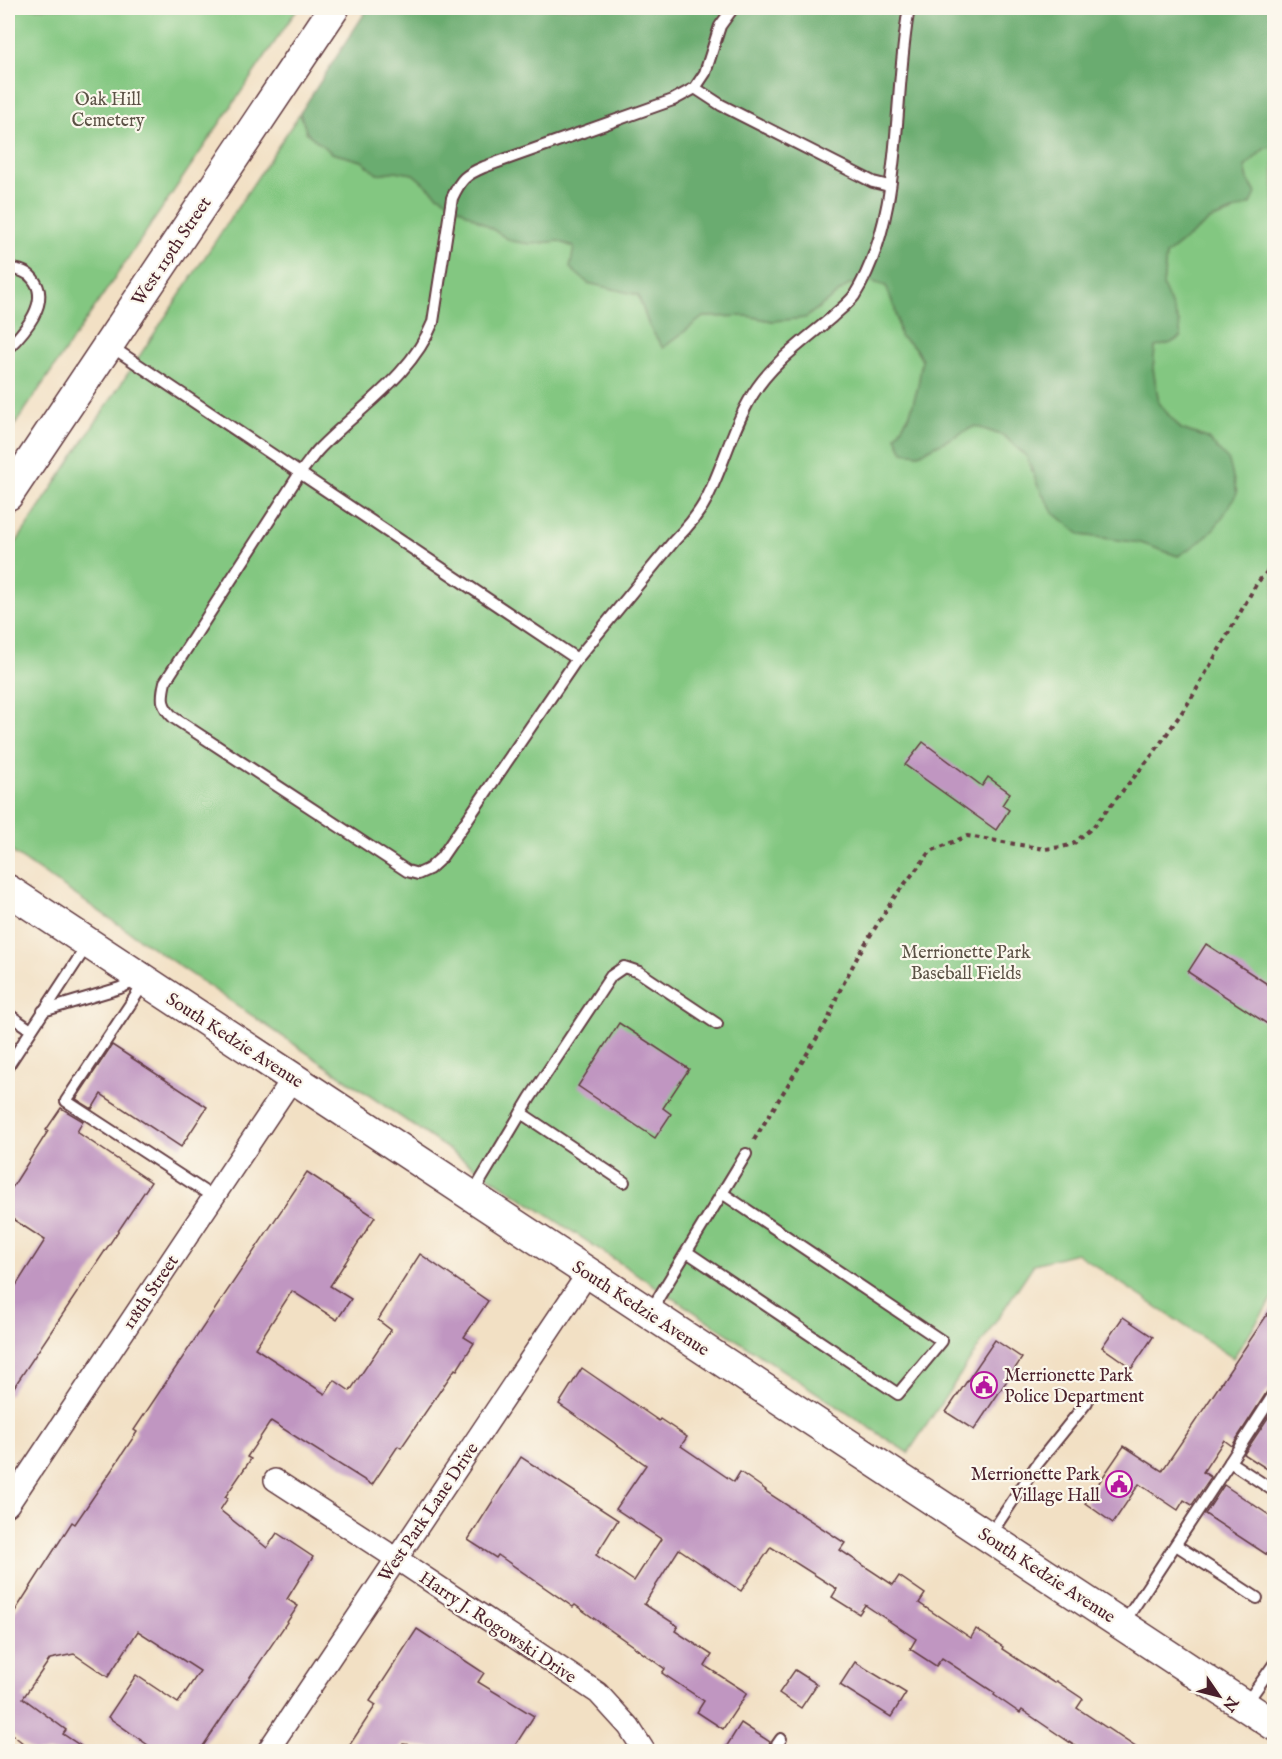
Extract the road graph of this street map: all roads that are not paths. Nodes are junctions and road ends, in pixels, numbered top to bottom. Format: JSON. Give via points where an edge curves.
{"nodes":[{"id":1,"x":334,"y":8,"type":"edge"},
{"id":2,"x":733,"y":8,"type":"edge"},
{"id":3,"x":909,"y":8,"type":"edge"},
{"id":4,"x":695,"y":88,"type":"junction"},
{"id":5,"x":889,"y":186,"type":"junction"},
{"id":6,"x":8,"y":269,"type":"edge"},
{"id":7,"x":108,"y":345,"type":"junction"},
{"id":8,"x":8,"y":348,"type":"edge"},
{"id":9,"x":300,"y":473,"type":"junction"},
{"id":10,"x":8,"y":495,"type":"edge"},
{"id":11,"x":578,"y":658,"type":"junction"},
{"id":12,"x":8,"y":890,"type":"edge"},
{"id":13,"x":88,"y":944,"type":"junction"},
{"id":14,"x":144,"y":980,"type":"junction"},
{"id":15,"x":43,"y":1011,"type":"junction"},
{"id":16,"x":8,"y":1014,"type":"edge"},
{"id":17,"x":717,"y":1024,"type":"dead end"},
{"id":18,"x":31,"y":1029,"type":"junction"},
{"id":19,"x":8,"y":1066,"type":"edge"},
{"id":20,"x":293,"y":1078,"type":"junction"},
{"id":21,"x":521,"y":1113,"type":"junction"},
{"id":22,"x":746,"y":1154,"type":"road end"},
{"id":23,"x":624,"y":1182,"type":"dead end"},
{"id":24,"x":722,"y":1193,"type":"junction"},
{"id":25,"x":472,"y":1196,"type":"junction"},
{"id":26,"x":213,"y":1197,"type":"junction"},
{"id":27,"x":687,"y":1252,"type":"junction"},
{"id":28,"x":588,"y":1273,"type":"junction"},
{"id":29,"x":650,"y":1313,"type":"junction"},
{"id":30,"x":1275,"y":1394,"type":"edge"},
{"id":31,"x":1087,"y":1402,"type":"dead end"},
{"id":32,"x":1230,"y":1462,"type":"junction"},
{"id":33,"x":275,"y":1480,"type":"dead end"},
{"id":34,"x":1275,"y":1491,"type":"edge"},
{"id":35,"x":8,"y":1505,"type":"edge"},
{"id":36,"x":988,"y":1537,"type":"junction"},
{"id":37,"x":1176,"y":1545,"type":"junction"},
{"id":38,"x":397,"y":1559,"type":"junction"},
{"id":39,"x":1257,"y":1598,"type":"dead end"},
{"id":40,"x":1123,"y":1625,"type":"junction"},
{"id":41,"x":1275,"y":1664,"type":"edge"},
{"id":42,"x":1245,"y":1705,"type":"junction"},
{"id":43,"x":1275,"y":1725,"type":"edge"},
{"id":44,"x":781,"y":1739,"type":"dead end"},
{"id":45,"x":267,"y":1752,"type":"edge"},
{"id":46,"x":645,"y":1752,"type":"edge"},
{"id":47,"x":772,"y":1752,"type":"edge"}],
"edges":[{"from":1,"to":7,"type":"main road","name":"West 119th Street"},
{"from":2,"to":4,"type":"lane","via":[[720,26],[705,73]]},
{"from":3,"to":5,"type":"lane"},
{"from":4,"to":5,"type":"lane","via":[[730,110],[873,182]]},
{"from":4,"to":9,"type":"lane","via":[[673,100],[476,170],[459,182],[452,198],[433,322],[426,338],[398,374],[318,449]]},
{"from":5,"to":11,"type":"lane","via":[[882,231],[868,271],[852,299],[760,383],[692,523]]},
{"from":6,"to":8,"type":"lane","via":[[18,269],[32,277],[39,288],[32,319]]},
{"from":7,"to":9,"type":"lane"},
{"from":7,"to":10,"type":"main road","name":"West 119th Street"},
{"from":9,"to":11,"type":"lane"},
{"from":9,"to":11,"type":"lane","via":[[165,682],[161,697],[164,708],[174,718],[417,874],[441,858]]},
{"from":12,"to":13,"type":"main road","name":"South Kedzie Avenue"},
{"from":13,"to":14,"type":"main road","name":"South Kedzie Avenue"},
{"from":13,"to":15,"type":"lane"},
{"from":14,"to":15,"type":"lane"},
{"from":14,"to":20,"type":"main road","name":"South Kedzie Avenue"},
{"from":14,"to":26,"type":"lane","via":[[66,1101]]},
{"from":15,"to":18,"type":"lane"},
{"from":16,"to":18,"type":"lane"},
{"from":17,"to":21,"type":"lane","via":[[639,972],[624,967],[611,976]]},
{"from":18,"to":19,"type":"lane"},
{"from":20,"to":25,"type":"main road","name":"South Kedzie Avenue"},
{"from":20,"to":26,"type":"street","name":"118th Street"},
{"from":21,"to":23,"type":"lane"},
{"from":21,"to":25,"type":"lane"},
{"from":22,"to":24,"type":"lane"},
{"from":24,"to":27,"type":"lane"},
{"from":24,"to":27,"type":"lane","via":[[942,1341],[898,1394]]},
{"from":25,"to":28,"type":"main road","name":"South Kedzie Avenue"},
{"from":26,"to":35,"type":"street","name":"118th Street"},
{"from":27,"to":29,"type":"lane"},
{"from":28,"to":29,"type":"main road","name":"South Kedzie Avenue"},
{"from":28,"to":38,"type":"street","name":"West Park Lane Drive"},
{"from":29,"to":36,"type":"main road","name":"South Kedzie Avenue"},
{"from":30,"to":32,"type":"lane"},
{"from":31,"to":36,"type":"lane","via":[[1038,1463]]},
{"from":32,"to":34,"type":"lane"},
{"from":32,"to":37,"type":"lane"},
{"from":33,"to":38,"type":"street","name":"Harry J. Rogowski Drive"},
{"from":36,"to":40,"type":"main road","name":"South Kedzie Avenue"},
{"from":37,"to":39,"type":"lane"},
{"from":37,"to":40,"type":"lane"},
{"from":38,"to":45,"type":"street","name":"West Park Lane Drive"},
{"from":38,"to":46,"type":"street","name":"Harry J. Rogowski Drive","via":[[598,1693],[629,1727]]},
{"from":40,"to":42,"type":"main road","name":"South Kedzie Avenue"},
{"from":41,"to":42,"type":"lane"},
{"from":42,"to":43,"type":"main road","name":"South Kedzie Avenue"},
{"from":44,"to":47,"type":"lane"}]}
